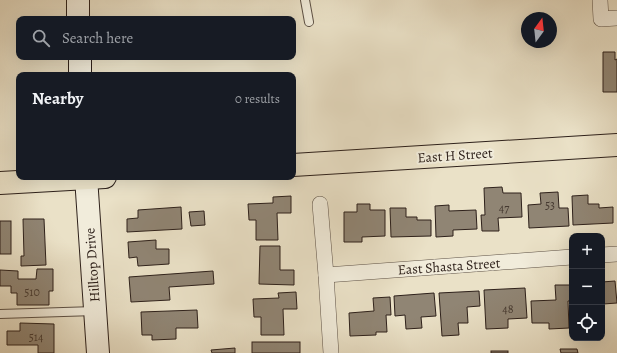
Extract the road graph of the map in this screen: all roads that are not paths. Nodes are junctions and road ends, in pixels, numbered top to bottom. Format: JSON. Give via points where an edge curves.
{"nodes":[{"id":1,"x":78,"y":0,"type":"edge"},
{"id":2,"x":304,"y":0,"type":"edge"},
{"id":3,"x":600,"y":0,"type":"edge"},
{"id":4,"x":78,"y":16,"type":"edge"},
{"id":5,"x":617,"y":18,"type":"edge"},
{"id":6,"x":309,"y":22,"type":"dead end"},
{"id":7,"x":80,"y":60,"type":"edge"},
{"id":8,"x":80,"y":72,"type":"edge"},
{"id":9,"x":617,"y":145,"type":"edge"},
{"id":10,"x":296,"y":165,"type":"edge"},
{"id":11,"x":46,"y":180,"type":"edge"},
{"id":12,"x":92,"y":180,"type":"edge"},
{"id":13,"x":0,"y":183,"type":"edge"},
{"id":14,"x":320,"y":204,"type":"dead end"},
{"id":15,"x":617,"y":254,"type":"edge"},
{"id":16,"x":605,"y":255,"type":"edge"},
{"id":17,"x":569,"y":258,"type":"edge"},
{"id":18,"x":326,"y":275,"type":"junction"},
{"id":19,"x":95,"y":311,"type":"junction"},
{"id":20,"x":0,"y":314,"type":"edge"},
{"id":21,"x":98,"y":353,"type":"edge"},
{"id":22,"x":331,"y":353,"type":"edge"}],
"edges":[{"from":1,"to":4,"type":"main road"},
{"from":2,"to":6,"type":"lane"},
{"from":3,"to":5,"type":"street","via":[[601,19]]},
{"from":7,"to":8,"type":"main road"},
{"from":9,"to":10,"type":"main road","name":"East H Street"},
{"from":11,"to":13,"type":"main road"},
{"from":12,"to":19,"type":"main road","name":"Hilltop Drive"},
{"from":14,"to":18,"type":"street"},
{"from":15,"to":16,"type":"street"},
{"from":17,"to":18,"type":"street","name":"East Shasta Street"},
{"from":18,"to":22,"type":"street"},
{"from":19,"to":20,"type":"lane"},
{"from":19,"to":21,"type":"main road","name":"Hilltop Drive"}]}
